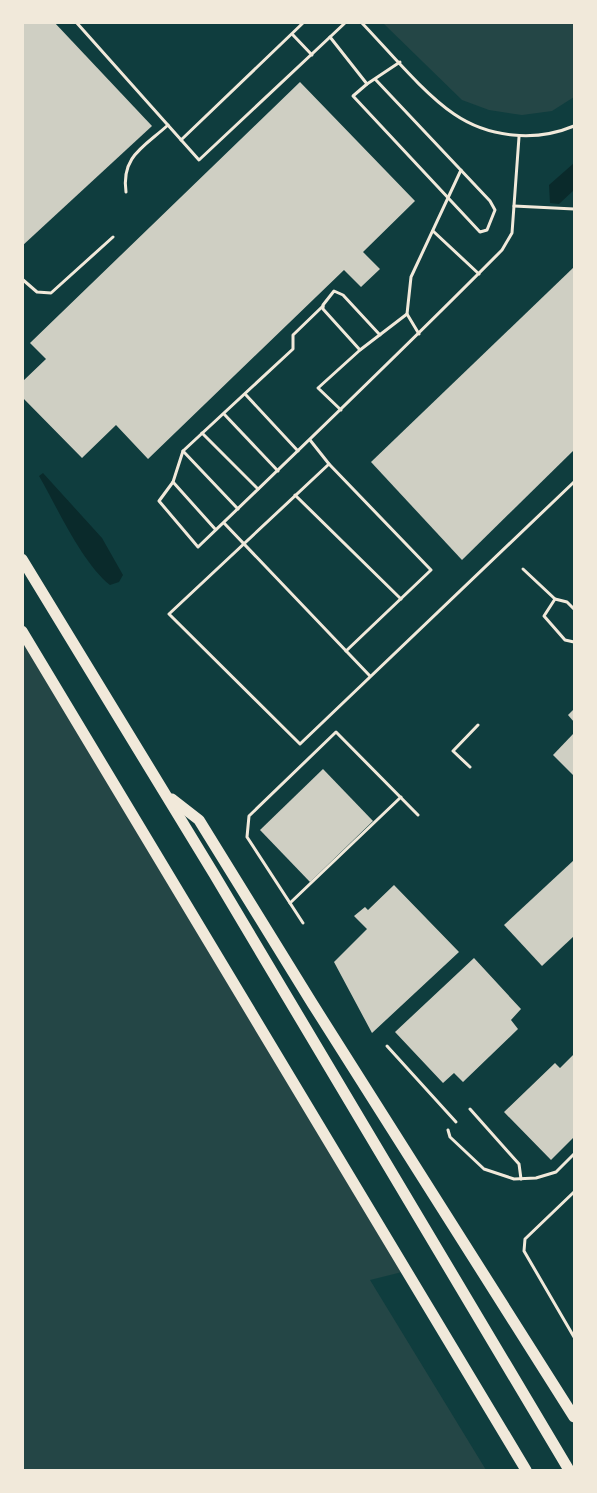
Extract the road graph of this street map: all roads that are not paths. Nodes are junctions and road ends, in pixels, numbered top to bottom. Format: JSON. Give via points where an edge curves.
{"nodes":[{"id":1,"x":76,"y":22,"type":"edge"},
{"id":2,"x":304,"y":22,"type":"edge"},
{"id":3,"x":346,"y":22,"type":"edge"},
{"id":4,"x":361,"y":22,"type":"edge"},
{"id":5,"x":293,"y":35,"type":"junction"},
{"id":6,"x":330,"y":37,"type":"junction"},
{"id":7,"x":312,"y":55,"type":"junction"},
{"id":8,"x":400,"y":62,"type":"junction"},
{"id":9,"x":376,"y":79,"type":"junction"},
{"id":10,"x":367,"y":84,"type":"junction"},
{"id":11,"x":168,"y":125,"type":"junction"},
{"id":12,"x":574,"y":126,"type":"edge"},
{"id":13,"x":519,"y":137,"type":"junction"},
{"id":14,"x":181,"y":140,"type":"junction"},
{"id":15,"x":462,"y":170,"type":"junction"},
{"id":16,"x":126,"y":192,"type":"dead end"},
{"id":17,"x":448,"y":199,"type":"junction"},
{"id":18,"x":514,"y":206,"type":"junction"},
{"id":19,"x":574,"y":209,"type":"edge"},
{"id":20,"x":433,"y":231,"type":"junction"},
{"id":21,"x":113,"y":237,"type":"dead end"},
{"id":22,"x":478,"y":274,"type":"junction"},
{"id":23,"x":22,"y":279,"type":"edge"},
{"id":24,"x":323,"y":306,"type":"junction"},
{"id":25,"x":408,"y":314,"type":"junction"},
{"id":26,"x":420,"y":334,"type":"junction"},
{"id":27,"x":380,"y":335,"type":"junction"},
{"id":28,"x":360,"y":350,"type":"junction"},
{"id":29,"x":246,"y":395,"type":"junction"},
{"id":30,"x":341,"y":410,"type":"junction"},
{"id":31,"x":224,"y":414,"type":"junction"},
{"id":32,"x":202,"y":433,"type":"junction"},
{"id":33,"x":310,"y":440,"type":"junction"},
{"id":34,"x":183,"y":451,"type":"junction"},
{"id":35,"x":298,"y":451,"type":"junction"},
{"id":36,"x":329,"y":464,"type":"junction"},
{"id":37,"x":278,"y":471,"type":"junction"},
{"id":38,"x":173,"y":482,"type":"junction"},
{"id":39,"x":574,"y":482,"type":"edge"},
{"id":40,"x":258,"y":489,"type":"junction"},
{"id":41,"x":296,"y":495,"type":"junction"},
{"id":42,"x":238,"y":508,"type":"junction"},
{"id":43,"x":224,"y":522,"type":"junction"},
{"id":44,"x":216,"y":530,"type":"junction"},
{"id":45,"x":243,"y":543,"type":"junction"},
{"id":46,"x":22,"y":559,"type":"edge"},
{"id":47,"x":524,"y":569,"type":"dead end"},
{"id":48,"x":401,"y":599,"type":"junction"},
{"id":49,"x":554,"y":600,"type":"junction"},
{"id":50,"x":574,"y":609,"type":"edge"},
{"id":51,"x":22,"y":631,"type":"edge"},
{"id":52,"x":574,"y":642,"type":"edge"},
{"id":53,"x":346,"y":651,"type":"junction"},
{"id":54,"x":370,"y":676,"type":"junction"},
{"id":55,"x":478,"y":726,"type":"dead end"},
{"id":56,"x":470,"y":768,"type":"dead end"},
{"id":57,"x":165,"y":793,"type":"junction"},
{"id":58,"x":401,"y":797,"type":"junction"},
{"id":59,"x":418,"y":815,"type":"dead end"},
{"id":60,"x":290,"y":903,"type":"junction"},
{"id":61,"x":303,"y":923,"type":"dead end"},
{"id":62,"x":387,"y":1046,"type":"dead end"},
{"id":63,"x":470,"y":1109,"type":"dead end"},
{"id":64,"x":456,"y":1122,"type":"dead end"},
{"id":65,"x":448,"y":1130,"type":"dead end"},
{"id":66,"x":574,"y":1154,"type":"edge"},
{"id":67,"x":521,"y":1179,"type":"junction"},
{"id":68,"x":574,"y":1192,"type":"edge"},
{"id":69,"x":445,"y":1335,"type":"junction"},
{"id":70,"x":574,"y":1337,"type":"edge"},
{"id":71,"x":574,"y":1417,"type":"edge"},
{"id":72,"x":518,"y":1470,"type":"edge"},
{"id":73,"x":526,"y":1470,"type":"edge"},
{"id":74,"x":569,"y":1470,"type":"edge"}],
"edges":[{"from":1,"to":11,"type":"lane"},
{"from":2,"to":5,"type":"lane"},
{"from":3,"to":6,"type":"lane"},
{"from":4,"to":8,"type":"lane"},
{"from":5,"to":7,"type":"lane"},
{"from":5,"to":14,"type":"lane"},
{"from":6,"to":7,"type":"lane"},
{"from":6,"to":10,"type":"lane"},
{"from":7,"to":14,"type":"lane","via":[[200,160]]},
{"from":8,"to":9,"type":"lane"},
{"from":8,"to":13,"type":"lane","via":[[454,114],[485,129]]},
{"from":9,"to":10,"type":"lane"},
{"from":9,"to":15,"type":"lane"},
{"from":10,"to":17,"type":"lane","via":[[353,96]]},
{"from":11,"to":14,"type":"lane"},
{"from":11,"to":16,"type":"lane","via":[[126,165]]},
{"from":12,"to":13,"type":"lane","via":[[556,134]]},
{"from":13,"to":18,"type":"lane"},
{"from":15,"to":17,"type":"lane"},
{"from":15,"to":17,"type":"lane","via":[[495,210],[488,230],[480,232]]},
{"from":17,"to":20,"type":"lane"},
{"from":18,"to":19,"type":"lane"},
{"from":18,"to":22,"type":"lane","via":[[512,233],[502,250]]},
{"from":20,"to":22,"type":"lane"},
{"from":20,"to":25,"type":"lane","via":[[411,277]]},
{"from":21,"to":23,"type":"lane","via":[[51,293],[37,292]]},
{"from":22,"to":26,"type":"lane"},
{"from":24,"to":27,"type":"lane","via":[[334,291],[343,295]]},
{"from":24,"to":28,"type":"lane"},
{"from":24,"to":29,"type":"lane","via":[[293,335],[293,349]]},
{"from":25,"to":26,"type":"lane"},
{"from":25,"to":27,"type":"lane"},
{"from":26,"to":30,"type":"lane"},
{"from":27,"to":28,"type":"lane"},
{"from":28,"to":30,"type":"lane","via":[[318,388]]},
{"from":29,"to":31,"type":"lane"},
{"from":29,"to":35,"type":"lane"},
{"from":30,"to":33,"type":"lane"},
{"from":31,"to":32,"type":"lane"},
{"from":31,"to":37,"type":"lane"},
{"from":32,"to":34,"type":"lane"},
{"from":32,"to":40,"type":"lane"},
{"from":33,"to":35,"type":"lane"},
{"from":33,"to":36,"type":"lane"},
{"from":34,"to":38,"type":"lane"},
{"from":34,"to":42,"type":"lane"},
{"from":35,"to":37,"type":"lane"},
{"from":36,"to":41,"type":"lane"},
{"from":36,"to":48,"type":"lane","via":[[432,570]]},
{"from":37,"to":40,"type":"lane"},
{"from":38,"to":44,"type":"lane"},
{"from":38,"to":44,"type":"lane","via":[[159,501],[198,547]]},
{"from":39,"to":54,"type":"lane"},
{"from":40,"to":42,"type":"lane"},
{"from":41,"to":45,"type":"lane"},
{"from":41,"to":48,"type":"lane"},
{"from":42,"to":43,"type":"lane"},
{"from":43,"to":44,"type":"lane"},
{"from":43,"to":45,"type":"lane"},
{"from":45,"to":53,"type":"lane"},
{"from":45,"to":54,"type":"lane","via":[[169,614],[300,744]]},
{"from":46,"to":57,"type":"highway"},
{"from":47,"to":49,"type":"lane"},
{"from":48,"to":53,"type":"lane"},
{"from":49,"to":50,"type":"lane","via":[[567,602]]},
{"from":49,"to":52,"type":"lane","via":[[544,616],[565,640]]},
{"from":51,"to":69,"type":"highway"},
{"from":53,"to":54,"type":"lane"},
{"from":55,"to":56,"type":"lane","via":[[453,751]]},
{"from":57,"to":71,"type":"highway","via":[[199,820]]},
{"from":57,"to":74,"type":"highway"},
{"from":58,"to":59,"type":"lane"},
{"from":58,"to":60,"type":"lane"},
{"from":58,"to":60,"type":"lane","via":[[336,732],[249,816],[248,837]]},
{"from":60,"to":61,"type":"lane"},
{"from":62,"to":64,"type":"lane"},
{"from":63,"to":67,"type":"lane","via":[[519,1164]]},
{"from":65,"to":67,"type":"lane","via":[[450,1137],[484,1169]]},
{"from":66,"to":67,"type":"lane","via":[[556,1172]]},
{"from":68,"to":70,"type":"lane","via":[[525,1239],[524,1251]]},
{"from":69,"to":72,"type":"highway"},
{"from":69,"to":73,"type":"highway"}]}
